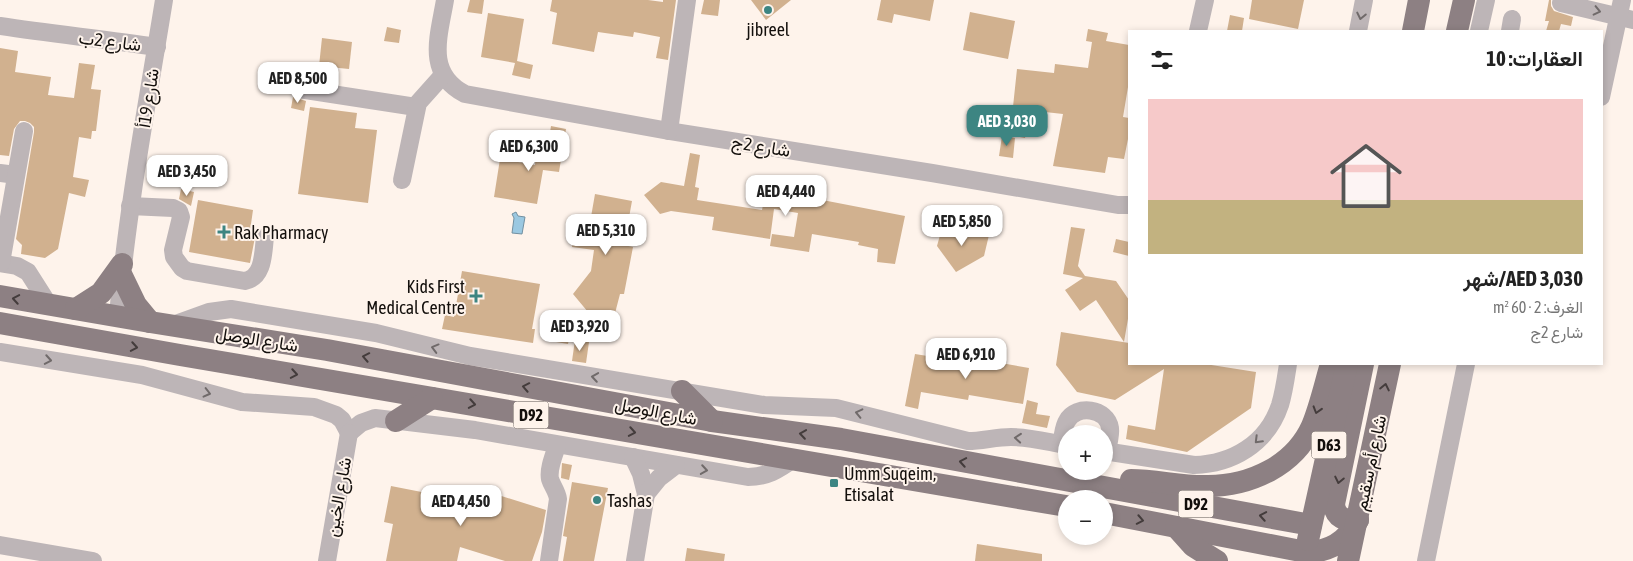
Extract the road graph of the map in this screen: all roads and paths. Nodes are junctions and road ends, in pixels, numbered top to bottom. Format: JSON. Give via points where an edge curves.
{"nodes":[{"id":1,"x":164,"y":0,"type":"edge"},
{"id":2,"x":445,"y":0,"type":"edge"},
{"id":3,"x":687,"y":0,"type":"edge"},
{"id":4,"x":1205,"y":0,"type":"edge"},
{"id":5,"x":1364,"y":0,"type":"edge"},
{"id":6,"x":1419,"y":0,"type":"edge"},
{"id":7,"x":1481,"y":1,"type":"edge"},
{"id":8,"x":1561,"y":3,"type":"dead end"},
{"id":9,"x":1624,"y":12,"type":"edge"},
{"id":10,"x":0,"y":26,"type":"edge"},
{"id":11,"x":1198,"y":30,"type":"edge"},
{"id":12,"x":1358,"y":30,"type":"edge"},
{"id":13,"x":1413,"y":30,"type":"edge"},
{"id":14,"x":1458,"y":30,"type":"edge"},
{"id":15,"x":1479,"y":30,"type":"edge"},
{"id":16,"x":156,"y":52,"type":"junction"},
{"id":17,"x":443,"y":75,"type":"junction"},
{"id":18,"x":298,"y":89,"type":"dead end"},
{"id":19,"x":1603,"y":90,"type":"edge"},
{"id":20,"x":416,"y":107,"type":"junction"},
{"id":21,"x":24,"y":131,"type":"dead end"},
{"id":22,"x":669,"y":131,"type":"junction"},
{"id":23,"x":8,"y":174,"type":"edge"},
{"id":24,"x":402,"y":180,"type":"dead end"},
{"id":25,"x":1123,"y":205,"type":"edge"},
{"id":26,"x":130,"y":206,"type":"junction"},
{"id":27,"x":265,"y":237,"type":"dead end"},
{"id":28,"x":0,"y":263,"type":"edge"},
{"id":29,"x":122,"y":269,"type":"junction"},
{"id":30,"x":0,"y":296,"type":"edge"},
{"id":31,"x":49,"y":305,"type":"junction"},
{"id":32,"x":76,"y":309,"type":"junction"},
{"id":33,"x":118,"y":316,"type":"junction"},
{"id":34,"x":150,"y":322,"type":"junction"},
{"id":35,"x":0,"y":323,"type":"edge"},
{"id":36,"x":173,"y":325,"type":"junction"},
{"id":37,"x":35,"y":328,"type":"junction"},
{"id":38,"x":0,"y":352,"type":"edge"},
{"id":39,"x":1288,"y":365,"type":"edge"},
{"id":40,"x":1331,"y":365,"type":"edge"},
{"id":41,"x":1347,"y":365,"type":"edge"},
{"id":42,"x":1364,"y":365,"type":"edge"},
{"id":43,"x":1390,"y":365,"type":"edge"},
{"id":44,"x":1466,"y":365,"type":"edge"},
{"id":45,"x":682,"y":391,"type":"junction"},
{"id":46,"x":432,"y":398,"type":"junction"},
{"id":47,"x":396,"y":421,"type":"junction"},
{"id":48,"x":712,"y":421,"type":"junction"},
{"id":49,"x":1066,"y":425,"type":"edge"},
{"id":50,"x":1108,"y":425,"type":"edge"},
{"id":51,"x":349,"y":433,"type":"junction"},
{"id":52,"x":1058,"y":443,"type":"edge"},
{"id":53,"x":557,"y":446,"type":"junction"},
{"id":54,"x":1113,"y":452,"type":"edge"},
{"id":55,"x":634,"y":457,"type":"junction"},
{"id":56,"x":793,"y":459,"type":"junction"},
{"id":57,"x":676,"y":465,"type":"junction"},
{"id":58,"x":1080,"y":484,"type":"junction"},
{"id":59,"x":646,"y":494,"type":"junction"},
{"id":60,"x":1058,"y":505,"type":"edge"},
{"id":61,"x":1113,"y":515,"type":"edge"},
{"id":62,"x":1358,"y":520,"type":"junction"},
{"id":63,"x":1311,"y":525,"type":"junction"},
{"id":64,"x":1176,"y":527,"type":"junction"},
{"id":65,"x":0,"y":545,"type":"edge"},
{"id":66,"x":1313,"y":556,"type":"edge"},
{"id":67,"x":84,"y":560,"type":"edge"},
{"id":68,"x":327,"y":561,"type":"edge"},
{"id":69,"x":549,"y":561,"type":"edge"},
{"id":70,"x":635,"y":561,"type":"edge"},
{"id":71,"x":1216,"y":561,"type":"edge"},
{"id":72,"x":1348,"y":561,"type":"edge"},
{"id":73,"x":1426,"y":561,"type":"edge"}],
"edges":[{"from":1,"to":16,"type":"street","name":"شارع 19أ"},
{"from":2,"to":17,"type":"street","via":[[437,45]]},
{"from":3,"to":22,"type":"street"},
{"from":4,"to":11,"type":"street"},
{"from":5,"to":12,"type":"street","one_way":true},
{"from":6,"to":13,"type":"main road"},
{"from":7,"to":14,"type":"main road"},
{"from":7,"to":15,"type":"street"},
{"from":8,"to":9,"type":"street","one_way":true},
{"from":9,"to":19,"type":"street"},
{"from":10,"to":16,"type":"street","name":"شارع 2ب","via":[[85,37]]},
{"from":16,"to":26,"type":"street","name":"شارع 19أ"},
{"from":17,"to":20,"type":"street"},
{"from":17,"to":22,"type":"street","name":"شارع 2ج","via":[[456,89],[475,97]]},
{"from":18,"to":20,"type":"street"},
{"from":20,"to":24,"type":"street"},
{"from":21,"to":23,"type":"street"},
{"from":22,"to":25,"type":"street","name":"شارع 2ج"},
{"from":23,"to":28,"type":"street"},
{"from":26,"to":27,"type":"street","via":[[179,211],[181,217],[174,257],[187,271],[250,280],[260,269]]},
{"from":26,"to":29,"type":"street","name":"شارع 19أ"},
{"from":28,"to":31,"type":"street","via":[[28,272]]},
{"from":29,"to":32,"type":"main road","via":[[100,293]]},
{"from":29,"to":33,"type":"street","name":"شارع 19أ"},
{"from":29,"to":34,"type":"main road","via":[[133,300]]},
{"from":31,"to":30,"type":"main road","name":"شارع الوصل","number":"D92","one_way":true},
{"from":31,"to":32,"type":"main road","name":"شارع الوصل","number":"D92"},
{"from":32,"to":33,"type":"main road","name":"شارع الوصل","number":"D92"},
{"from":33,"to":34,"type":"main road","name":"شارع الوصل","number":"D92"},
{"from":33,"to":37,"type":"main road","via":[[116,328],[112,330],[66,324]]},
{"from":34,"to":36,"type":"main road","name":"شارع الوصل","number":"D92"},
{"from":35,"to":37,"type":"main road","name":"شارع الوصل","number":"D92"},
{"from":45,"to":36,"type":"street","one_way":true,"via":[[470,356],[381,334],[231,309],[209,312]]},
{"from":48,"to":36,"type":"main road","name":"شارع الوصل","number":"D92","one_way":true},
{"from":37,"to":46,"type":"main road","name":"شارع الوصل","number":"D92","one_way":true},
{"from":38,"to":51,"type":"street","one_way":true,"via":[[142,376],[242,402],[314,407],[336,415]]},
{"from":39,"to":54,"type":"street","one_way":true,"via":[[1275,418],[1258,441],[1234,457],[1208,465],[1194,465]]},
{"from":40,"to":58,"type":"main road","one_way":true,"via":[[1306,438],[1287,459],[1259,476],[1242,482],[1207,486],[1138,480]]},
{"from":41,"to":63,"type":"main road","number":"D63"},
{"from":42,"to":62,"type":"main road","one_way":true,"via":[[1334,504],[1340,517]]},
{"from":62,"to":43,"type":"main road","name":"شارع أم سقيم","number":"D63","one_way":true},
{"from":44,"to":73,"type":"street"},
{"from":45,"to":48,"type":"main road"},
{"from":52,"to":45,"type":"street","one_way":true,"via":[[1017,437],[968,441],[836,408],[772,406]]},
{"from":46,"to":47,"type":"main road"},
{"from":46,"to":56,"type":"main road","name":"شارع الوصل","number":"D92","one_way":true},
{"from":47,"to":51,"type":"street","via":[[375,418]]},
{"from":47,"to":53,"type":"street","via":[[474,430]]},
{"from":58,"to":48,"type":"main road","name":"شارع الوصل","number":"D92","one_way":true,"via":[[841,440]]},
{"from":49,"to":50,"type":"street","via":[[1070,417],[1081,411],[1094,411]]},
{"from":51,"to":68,"type":"street","name":"شارع الخين"},
{"from":53,"to":55,"type":"street"},
{"from":53,"to":69,"type":"street","via":[[550,472],[558,499]]},
{"from":55,"to":57,"type":"street"},
{"from":55,"to":59,"type":"street"},
{"from":57,"to":56,"type":"street","one_way":true,"via":[[758,477],[781,468]]},
{"from":56,"to":60,"type":"main road","name":"شارع الوصل","number":"D92"},
{"from":57,"to":59,"type":"street"},
{"from":63,"to":58,"type":"main road","name":"شارع الوصل","number":"D92","one_way":true},
{"from":59,"to":70,"type":"street"},
{"from":61,"to":64,"type":"main road","number":"D92","one_way":true},
{"from":62,"to":66,"type":"main road","via":[[1339,544]]},
{"from":62,"to":72,"type":"main road","name":"شارع أم سقيم","number":"D63"},
{"from":63,"to":66,"type":"main road","number":"D63"},
{"from":64,"to":66,"type":"main road","number":"D92"},
{"from":64,"to":71,"type":"main road","via":[[1193,546]]},
{"from":65,"to":67,"type":"street"}]}
